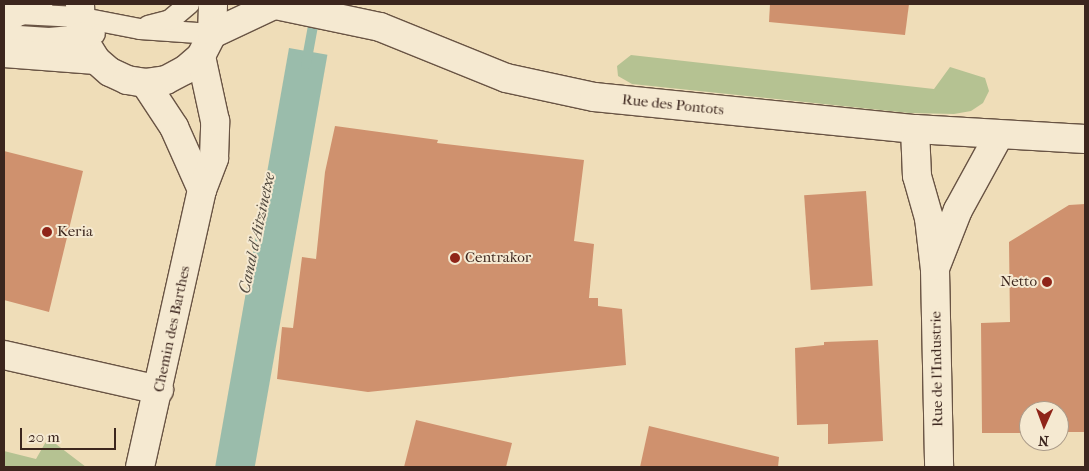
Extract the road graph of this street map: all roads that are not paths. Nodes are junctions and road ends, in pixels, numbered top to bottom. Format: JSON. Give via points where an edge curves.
{"nodes":[{"id":1,"x":189,"y":4,"type":"edge"},
{"id":2,"x":213,"y":4,"type":"edge"},
{"id":3,"x":272,"y":4,"type":"edge"},
{"id":4,"x":15,"y":16,"type":"edge"},
{"id":5,"x":80,"y":19,"type":"edge"},
{"id":6,"x":140,"y":29,"type":"junction"},
{"id":7,"x":206,"y":45,"type":"junction"},
{"id":8,"x":4,"y":53,"type":"edge"},
{"id":9,"x":96,"y":60,"type":"junction"},
{"id":10,"x":145,"y":83,"type":"junction"},
{"id":11,"x":915,"y":130,"type":"junction"},
{"id":12,"x":1000,"y":135,"type":"junction"},
{"id":13,"x":1085,"y":139,"type":"edge"},
{"id":14,"x":202,"y":190,"type":"junction"},
{"id":15,"x":935,"y":270,"type":"junction"},
{"id":16,"x":4,"y":355,"type":"edge"},
{"id":17,"x":159,"y":390,"type":"junction"},
{"id":18,"x":140,"y":467,"type":"edge"},
{"id":19,"x":939,"y":467,"type":"edge"}],
"edges":[{"from":1,"to":6,"type":"lane","via":[[170,20]]},
{"from":2,"to":7,"type":"street","name":"Chemin des Barthes"},
{"from":3,"to":7,"type":"street","name":"Rue des Pontots"},
{"from":3,"to":11,"type":"street","name":"Rue des Pontots","via":[[380,27],[506,78],[540,88],[594,97]]},
{"from":4,"to":5,"type":"lane"},
{"from":5,"to":6,"type":"lane"},
{"from":5,"to":9,"type":"street"},
{"from":6,"to":7,"type":"lane"},
{"from":7,"to":10,"type":"street","name":"Rue des Pontots","via":[[185,70],[166,80]]},
{"from":7,"to":14,"type":"street","name":"Chemin des Barthes","via":[[215,121],[214,158]]},
{"from":8,"to":9,"type":"street"},
{"from":9,"to":10,"type":"street","via":[[126,80]]},
{"from":10,"to":14,"type":"street","via":[[174,127]]},
{"from":11,"to":12,"type":"street","name":"Rue des Pontots"},
{"from":11,"to":15,"type":"street","name":"Rue de l'Industrie","via":[[917,176],[929,218]]},
{"from":12,"to":13,"type":"street","name":"Rue des Pontots"},
{"from":12,"to":15,"type":"street","name":"Rue de l'Industrie","via":[[958,210]]},
{"from":14,"to":17,"type":"street","name":"Chemin des Barthes"},
{"from":15,"to":19,"type":"street","name":"Rue de l'Industrie"},
{"from":16,"to":17,"type":"street"},
{"from":17,"to":18,"type":"street","name":"Chemin des Barthes"}]}
